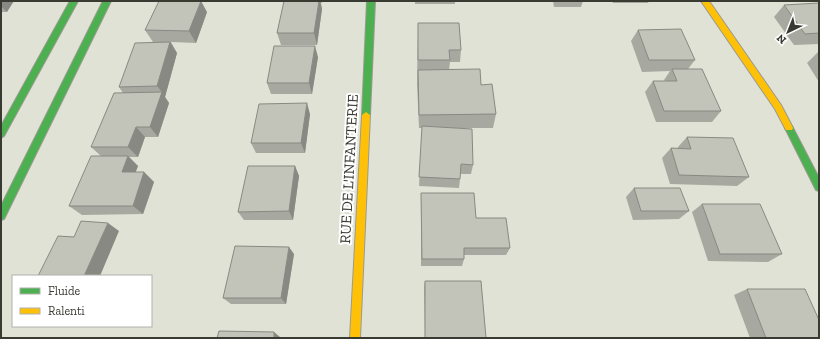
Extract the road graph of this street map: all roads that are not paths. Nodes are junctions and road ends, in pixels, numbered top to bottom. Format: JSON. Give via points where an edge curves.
{"nodes":[{"id":1,"x":74,"y":1,"type":"edge"},
{"id":2,"x":107,"y":1,"type":"edge"},
{"id":3,"x":370,"y":1,"type":"edge"},
{"id":4,"x":705,"y":1,"type":"edge"},
{"id":5,"x":1,"y":134,"type":"edge"},
{"id":6,"x":819,"y":186,"type":"edge"},
{"id":7,"x":1,"y":216,"type":"edge"},
{"id":8,"x":355,"y":338,"type":"edge"}],
"edges":[{"from":1,"to":5,"type":"street"},
{"from":2,"to":7,"type":"street"},
{"from":3,"to":8,"type":"street","name":"RUE DE L'INFANTERIE"},
{"from":4,"to":6,"type":"street","via":[[778,107]]}]}
